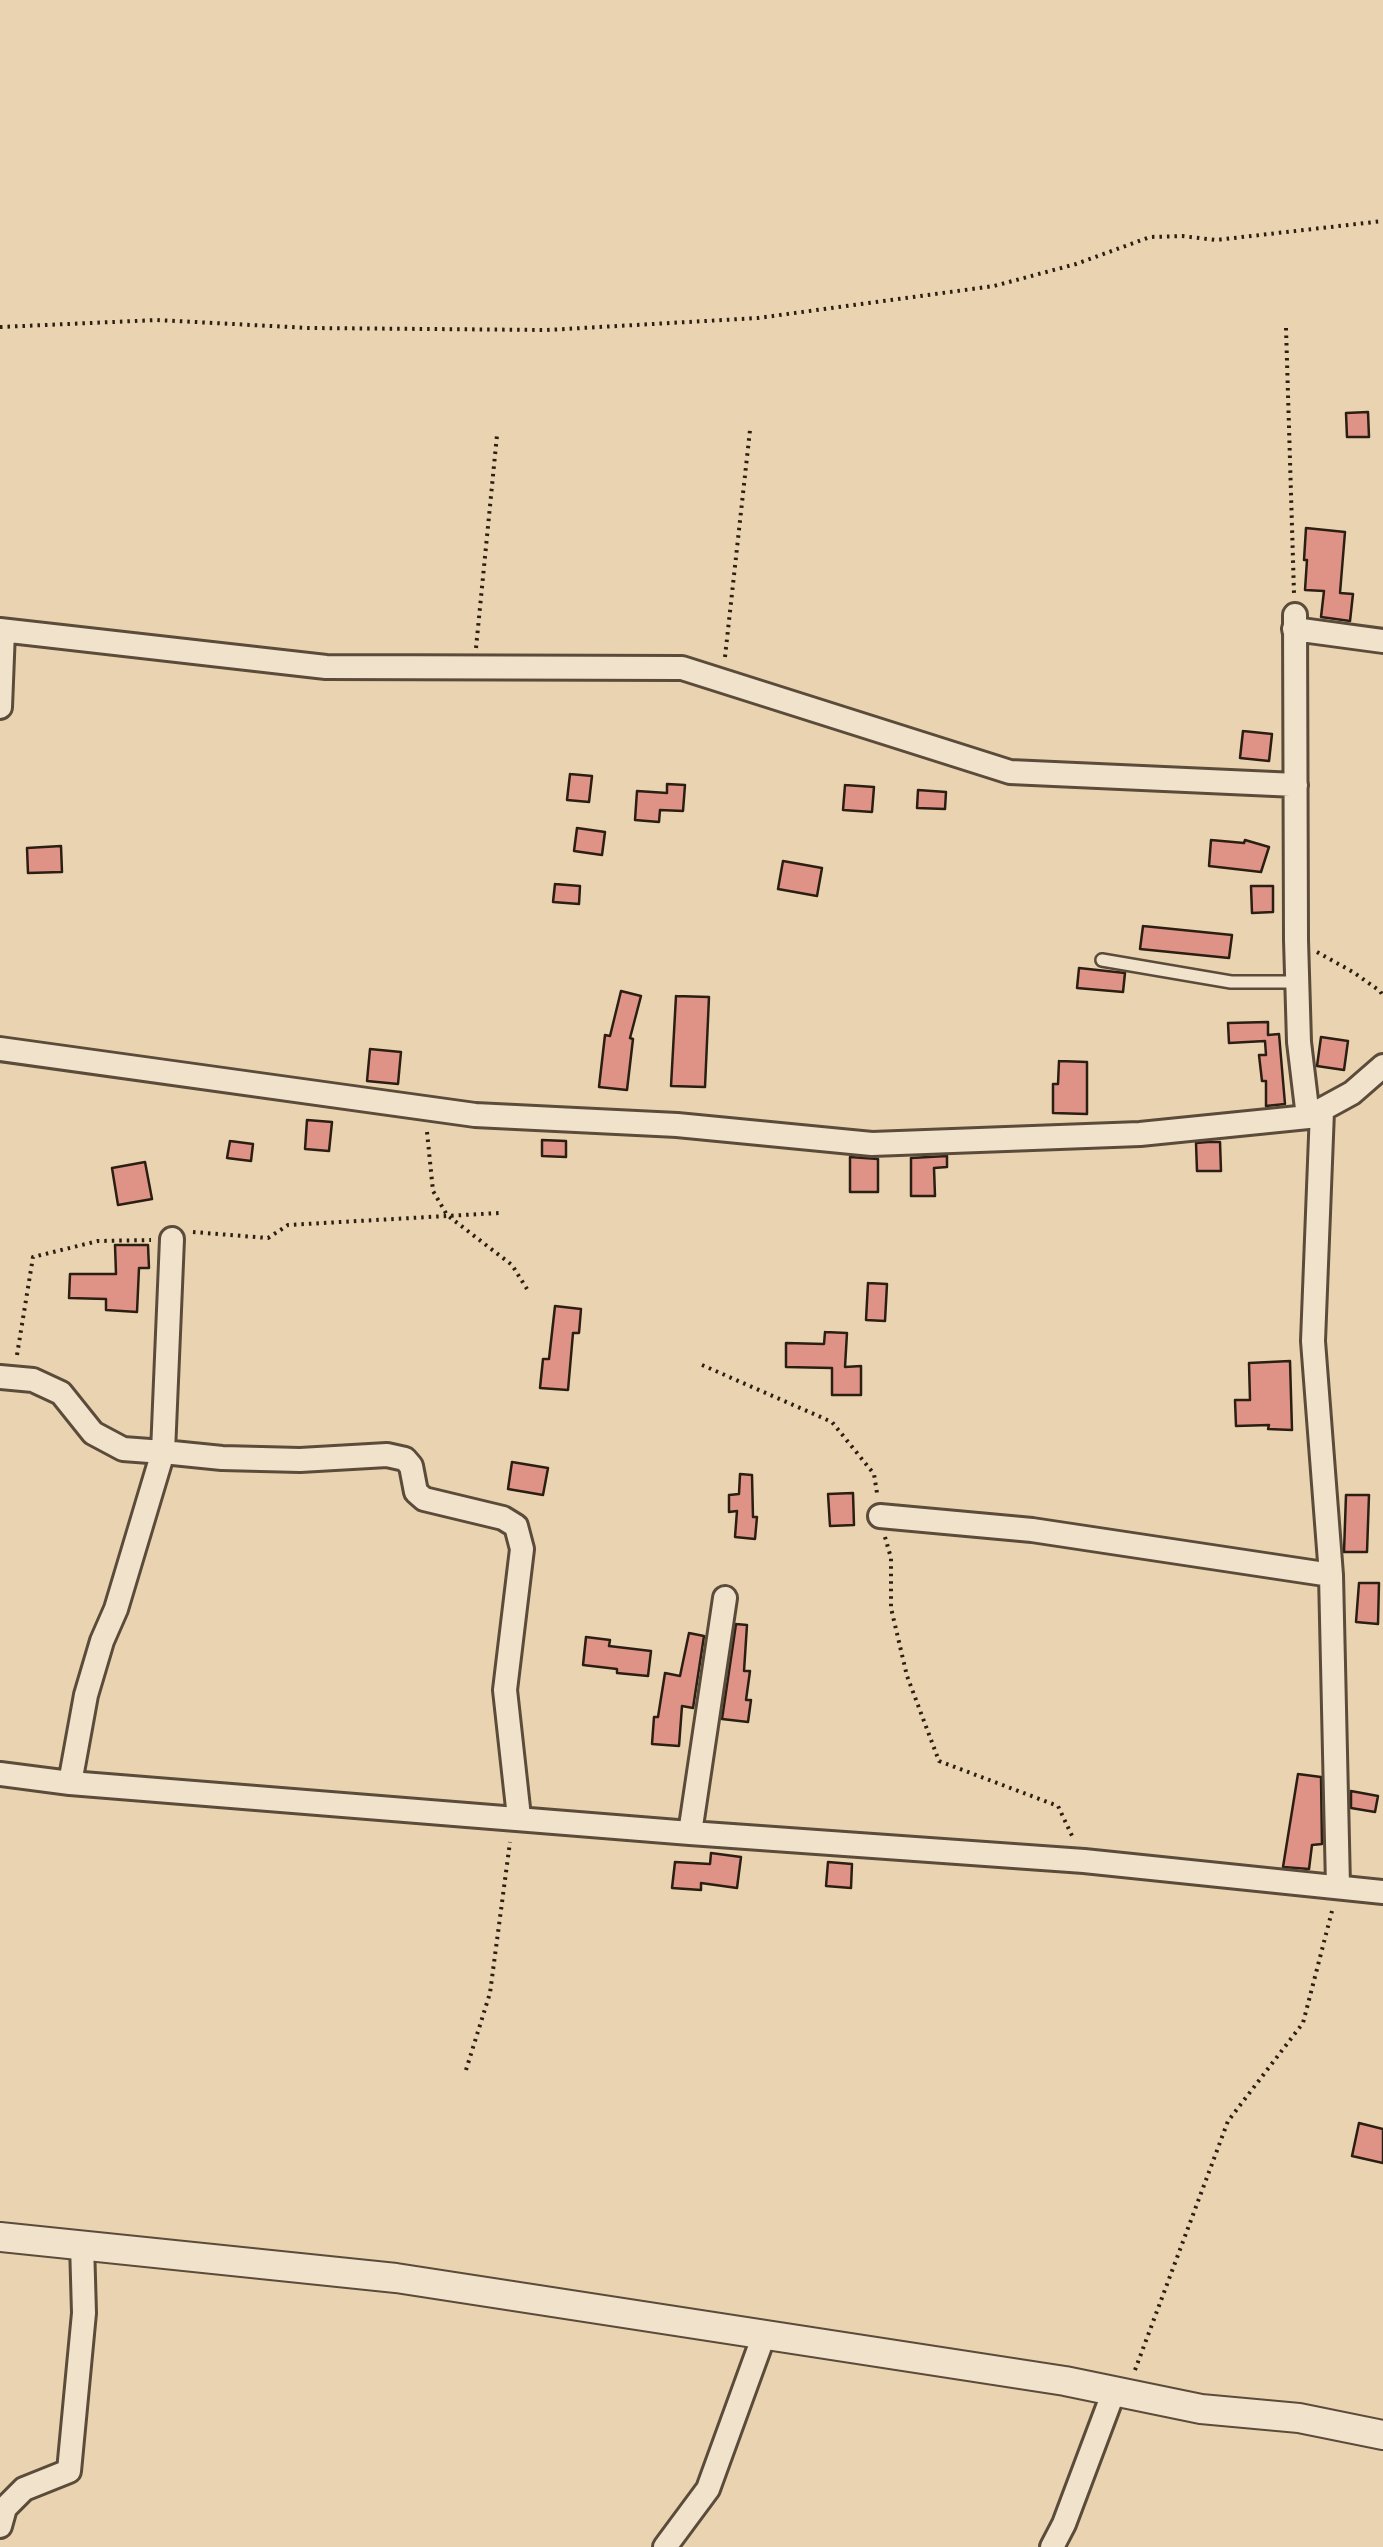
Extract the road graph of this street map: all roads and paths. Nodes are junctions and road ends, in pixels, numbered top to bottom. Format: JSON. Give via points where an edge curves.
{"nodes":[{"id":1,"x":1383,"y":222,"type":"edge"},
{"id":2,"x":0,"y":327,"type":"edge"},
{"id":3,"x":1286,"y":328,"type":"dead end"},
{"id":4,"x":750,"y":430,"type":"dead end"},
{"id":5,"x":497,"y":434,"type":"dead end"},
{"id":6,"x":1294,"y":622,"type":"junction"},
{"id":7,"x":1,"y":631,"type":"edge"},
{"id":8,"x":1383,"y":641,"type":"edge"},
{"id":9,"x":474,"y":668,"type":"junction"},
{"id":10,"x":722,"y":681,"type":"junction"},
{"id":11,"x":0,"y":707,"type":"edge"},
{"id":12,"x":1296,"y":786,"type":"junction"},
{"id":13,"x":1296,"y":940,"type":"junction"},
{"id":14,"x":1102,"y":960,"type":"dead end"},
{"id":15,"x":1297,"y":982,"type":"junction"},
{"id":16,"x":1383,"y":996,"type":"edge"},
{"id":17,"x":0,"y":1049,"type":"edge"},
{"id":18,"x":1383,"y":1066,"type":"edge"},
{"id":19,"x":424,"y":1108,"type":"junction"},
{"id":20,"x":1315,"y":1114,"type":"junction"},
{"id":21,"x":499,"y":1213,"type":"dead end"},
{"id":22,"x":447,"y":1215,"type":"junction"},
{"id":23,"x":172,"y":1239,"type":"junction"},
{"id":24,"x":527,"y":1289,"type":"dead end"},
{"id":25,"x":702,"y":1366,"type":"dead end"},
{"id":26,"x":7,"y":1377,"type":"edge"},
{"id":27,"x":163,"y":1452,"type":"junction"},
{"id":28,"x":880,"y":1516,"type":"junction"},
{"id":29,"x":1332,"y":1575,"type":"junction"},
{"id":30,"x":725,"y":1598,"type":"dead end"},
{"id":31,"x":0,"y":1774,"type":"edge"},
{"id":32,"x":70,"y":1782,"type":"junction"},
{"id":33,"x":516,"y":1817,"type":"junction"},
{"id":34,"x":690,"y":1833,"type":"junction"},
{"id":35,"x":1084,"y":1861,"type":"junction"},
{"id":36,"x":1338,"y":1886,"type":"junction"},
{"id":37,"x":1383,"y":1892,"type":"edge"},
{"id":38,"x":466,"y":2070,"type":"dead end"},
{"id":39,"x":0,"y":2237,"type":"edge"},
{"id":40,"x":82,"y":2244,"type":"junction"},
{"id":41,"x":764,"y":2335,"type":"junction"},
{"id":42,"x":1120,"y":2392,"type":"junction"},
{"id":43,"x":1383,"y":2434,"type":"edge"},
{"id":44,"x":0,"y":2526,"type":"edge"},
{"id":45,"x":665,"y":2547,"type":"edge"},
{"id":46,"x":1052,"y":2547,"type":"edge"}],
"edges":[{"from":1,"to":2,"type":"path","via":[[1216,240],[1150,237],[994,286],[758,318],[547,330],[157,320]]},
{"from":3,"to":6,"type":"path"},
{"from":4,"to":10,"type":"path"},
{"from":5,"to":9,"type":"path"},
{"from":6,"to":8,"type":"street"},
{"from":6,"to":12,"type":"street"},
{"from":7,"to":9,"type":"street","via":[[326,667]]},
{"from":7,"to":11,"type":"street"},
{"from":9,"to":10,"type":"street","via":[[682,668]]},
{"from":10,"to":12,"type":"street","via":[[1010,772]]},
{"from":12,"to":13,"type":"street"},
{"from":13,"to":15,"type":"street"},
{"from":13,"to":16,"type":"path"},
{"from":14,"to":15,"type":"lane","via":[[1231,982]]},
{"from":15,"to":20,"type":"street","via":[[1300,1042]]},
{"from":17,"to":19,"type":"street"},
{"from":18,"to":20,"type":"street"},
{"from":19,"to":20,"type":"street","via":[[872,1144],[1140,1134]]},
{"from":19,"to":22,"type":"path","via":[[433,1191]]},
{"from":20,"to":29,"type":"street","via":[[1313,1341]]},
{"from":21,"to":22,"type":"path"},
{"from":22,"to":23,"type":"path","via":[[288,1225],[268,1238],[184,1231]]},
{"from":22,"to":24,"type":"path","via":[[512,1265]]},
{"from":23,"to":26,"type":"path","via":[[98,1241],[32,1257]]},
{"from":23,"to":27,"type":"street"},
{"from":25,"to":28,"type":"path","via":[[832,1422],[874,1474]]},
{"from":26,"to":27,"type":"street","via":[[61,1394],[93,1432],[123,1449]]},
{"from":27,"to":32,"type":"street","via":[[86,1694]]},
{"from":27,"to":33,"type":"street","via":[[300,1460],[388,1455],[411,1466],[424,1499],[516,1526],[522,1549],[504,1690]]},
{"from":28,"to":29,"type":"street","via":[[1032,1530]]},
{"from":28,"to":35,"type":"path","via":[[908,1676],[939,1761],[1058,1806]]},
{"from":29,"to":36,"type":"street"},
{"from":30,"to":34,"type":"street"},
{"from":31,"to":32,"type":"street"},
{"from":32,"to":33,"type":"street"},
{"from":33,"to":34,"type":"street"},
{"from":33,"to":38,"type":"path","via":[[490,1993]]},
{"from":34,"to":35,"type":"street"},
{"from":35,"to":36,"type":"street"},
{"from":36,"to":37,"type":"street"},
{"from":36,"to":42,"type":"path","via":[[1303,2023],[1228,2122]]},
{"from":39,"to":40,"type":"street"},
{"from":40,"to":41,"type":"street","via":[[396,2278]]},
{"from":40,"to":44,"type":"street","via":[[84,2313],[69,2471],[24,2489],[5,2508]]},
{"from":41,"to":42,"type":"street"},
{"from":41,"to":45,"type":"street","via":[[708,2490]]},
{"from":42,"to":43,"type":"street"},
{"from":42,"to":46,"type":"street"}]}
